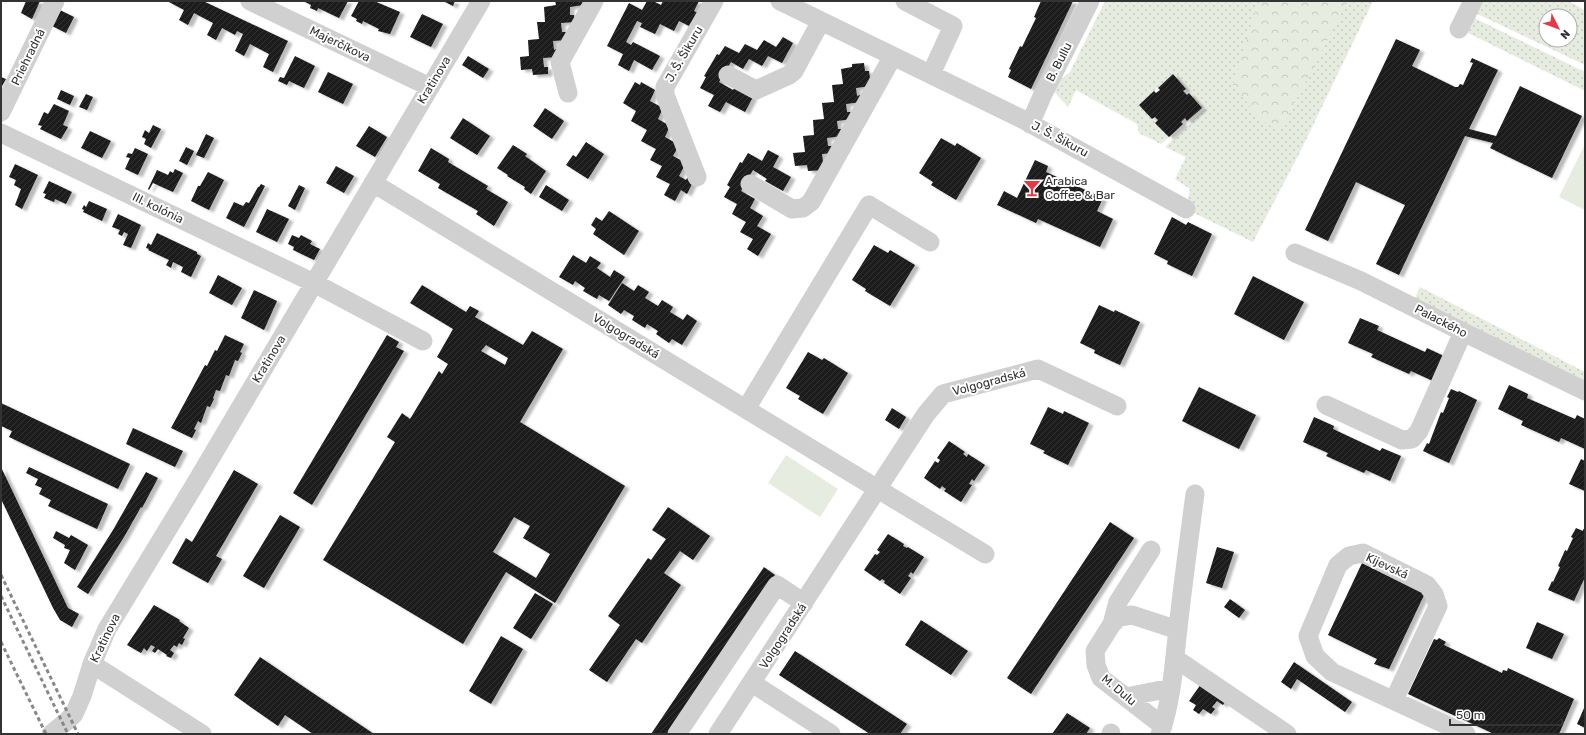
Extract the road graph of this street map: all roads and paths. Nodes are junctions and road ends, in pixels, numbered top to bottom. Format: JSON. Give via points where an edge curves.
{"nodes":[{"id":1,"x":55,"y":1,"type":"edge"},
{"id":2,"x":250,"y":1,"type":"edge"},
{"id":3,"x":481,"y":1,"type":"edge"},
{"id":4,"x":594,"y":1,"type":"edge"},
{"id":5,"x":714,"y":1,"type":"edge"},
{"id":6,"x":780,"y":1,"type":"edge"},
{"id":7,"x":905,"y":1,"type":"edge"},
{"id":8,"x":1090,"y":1,"type":"edge"},
{"id":9,"x":1473,"y":1,"type":"edge"},
{"id":10,"x":821,"y":21,"type":"junction"},
{"id":11,"x":1459,"y":29,"type":"dead end"},
{"id":12,"x":893,"y":56,"type":"junction"},
{"id":13,"x":932,"y":74,"type":"junction"},
{"id":14,"x":728,"y":75,"type":"dead end"},
{"id":15,"x":430,"y":87,"type":"junction"},
{"id":16,"x":568,"y":93,"type":"dead end"},
{"id":17,"x":1,"y":112,"type":"edge"},
{"id":18,"x":1030,"y":124,"type":"junction"},
{"id":19,"x":1,"y":133,"type":"edge"},
{"id":20,"x":697,"y":177,"type":"dead end"},
{"id":21,"x":373,"y":183,"type":"junction"},
{"id":22,"x":750,"y":184,"type":"dead end"},
{"id":23,"x":1186,"y":209,"type":"dead end"},
{"id":24,"x":930,"y":242,"type":"dead end"},
{"id":25,"x":1295,"y":253,"type":"dead end"},
{"id":26,"x":314,"y":283,"type":"junction"},
{"id":27,"x":1462,"y":332,"type":"junction"},
{"id":28,"x":423,"y":341,"type":"dead end"},
{"id":29,"x":1585,"y":391,"type":"edge"},
{"id":30,"x":1326,"y":405,"type":"dead end"},
{"id":31,"x":1117,"y":406,"type":"dead end"},
{"id":32,"x":746,"y":409,"type":"junction"},
{"id":33,"x":878,"y":489,"type":"junction"},
{"id":34,"x":1195,"y":494,"type":"dead end"},
{"id":35,"x":1151,"y":550,"type":"dead end"},
{"id":36,"x":985,"y":554,"type":"dead end"},
{"id":37,"x":804,"y":603,"type":"junction"},
{"id":38,"x":1112,"y":624,"type":"junction"},
{"id":39,"x":1178,"y":630,"type":"junction"},
{"id":40,"x":1176,"y":658,"type":"junction"},
{"id":41,"x":92,"y":664,"type":"junction"},
{"id":42,"x":752,"y":683,"type":"junction"},
{"id":43,"x":1171,"y":688,"type":"junction"},
{"id":44,"x":1126,"y":697,"type":"junction"},
{"id":45,"x":1394,"y":700,"type":"junction"},
{"id":46,"x":1161,"y":730,"type":"edge"},
{"id":47,"x":51,"y":734,"type":"edge"},
{"id":48,"x":202,"y":734,"type":"edge"},
{"id":49,"x":678,"y":734,"type":"edge"},
{"id":50,"x":718,"y":734,"type":"edge"},
{"id":51,"x":831,"y":734,"type":"edge"},
{"id":52,"x":1287,"y":734,"type":"edge"},
{"id":53,"x":1466,"y":734,"type":"edge"}],
"edges":[{"from":1,"to":17,"type":"street","name":"Priehradná"},
{"from":2,"to":15,"type":"street","name":"Majerčíkova"},
{"from":3,"to":15,"type":"street","name":"Kratinova"},
{"from":4,"to":16,"type":"street","via":[[560,62]]},
{"from":5,"to":20,"type":"street","name":"J. Š. Šikuru","via":[[665,87]]},
{"from":6,"to":10,"type":"street","name":"J. Š. Šikuru"},
{"from":7,"to":13,"type":"street","via":[[953,26]]},
{"from":8,"to":18,"type":"street","name":"B. Bullu"},
{"from":9,"to":11,"type":"street"},
{"from":10,"to":12,"type":"street","name":"J. Š. Šikuru"},
{"from":10,"to":14,"type":"street","via":[[794,71],[789,75],[756,90]]},
{"from":12,"to":13,"type":"street","name":"J. Š. Šikuru"},
{"from":12,"to":22,"type":"street","via":[[811,202],[803,208],[792,209]]},
{"from":13,"to":18,"type":"street","name":"J. Š. Šikuru"},
{"from":15,"to":21,"type":"street","name":"Kratinova"},
{"from":18,"to":23,"type":"street","name":"J. Š. Šikuru"},
{"from":19,"to":26,"type":"street","name":"III. kolónia"},
{"from":21,"to":26,"type":"street","name":"Kratinova"},
{"from":21,"to":32,"type":"street","name":"Volgogradská"},
{"from":24,"to":32,"type":"street","via":[[869,205]]},
{"from":25,"to":27,"type":"street","name":"Palackého","via":[[1361,281]]},
{"from":26,"to":28,"type":"street","name":"III. kolónia"},
{"from":26,"to":41,"type":"street","name":"Kratinova","via":[[107,629]]},
{"from":27,"to":29,"type":"street","name":"Palackého"},
{"from":27,"to":30,"type":"street","via":[[1419,431],[1412,439],[1402,440]]},
{"from":31,"to":33,"type":"street","name":"Volgogradská","via":[[1038,369],[943,394],[926,414]]},
{"from":32,"to":33,"type":"street","name":"Volgogradská"},
{"from":33,"to":36,"type":"street","name":"Volgogradská"},
{"from":33,"to":37,"type":"street","name":"Volgogradská"},
{"from":34,"to":39,"type":"street","name":"M. Dulu"},
{"from":35,"to":38,"type":"street","via":[[1118,602]]},
{"from":37,"to":42,"type":"street","name":"Volgogradská"},
{"from":37,"to":49,"type":"street","via":[[777,585]]},
{"from":38,"to":39,"type":"street","via":[[1119,617],[1132,615]]},
{"from":38,"to":44,"type":"street","name":"M. Dulu","via":[[1095,651],[1096,665],[1101,678]]},
{"from":39,"to":40,"type":"street","name":"M. Dulu"},
{"from":40,"to":43,"type":"street","name":"M. Dulu"},
{"from":40,"to":52,"type":"street"},
{"from":41,"to":47,"type":"street","name":"Kratinova","via":[[74,714]]},
{"from":41,"to":48,"type":"street"},
{"from":42,"to":50,"type":"street","name":"Volgogradská"},
{"from":42,"to":51,"type":"street"},
{"from":43,"to":44,"type":"street"},
{"from":43,"to":46,"type":"street","name":"M. Dulu"},
{"from":44,"to":46,"type":"street","name":"M. Dulu"},
{"from":45,"to":45,"type":"street","name":"Kijevská","via":[[1332,672],[1315,656],[1308,636],[1338,565],[1349,556],[1363,553],[1428,585],[1438,606]]},
{"from":45,"to":53,"type":"street","name":"Kijevská"}]}
